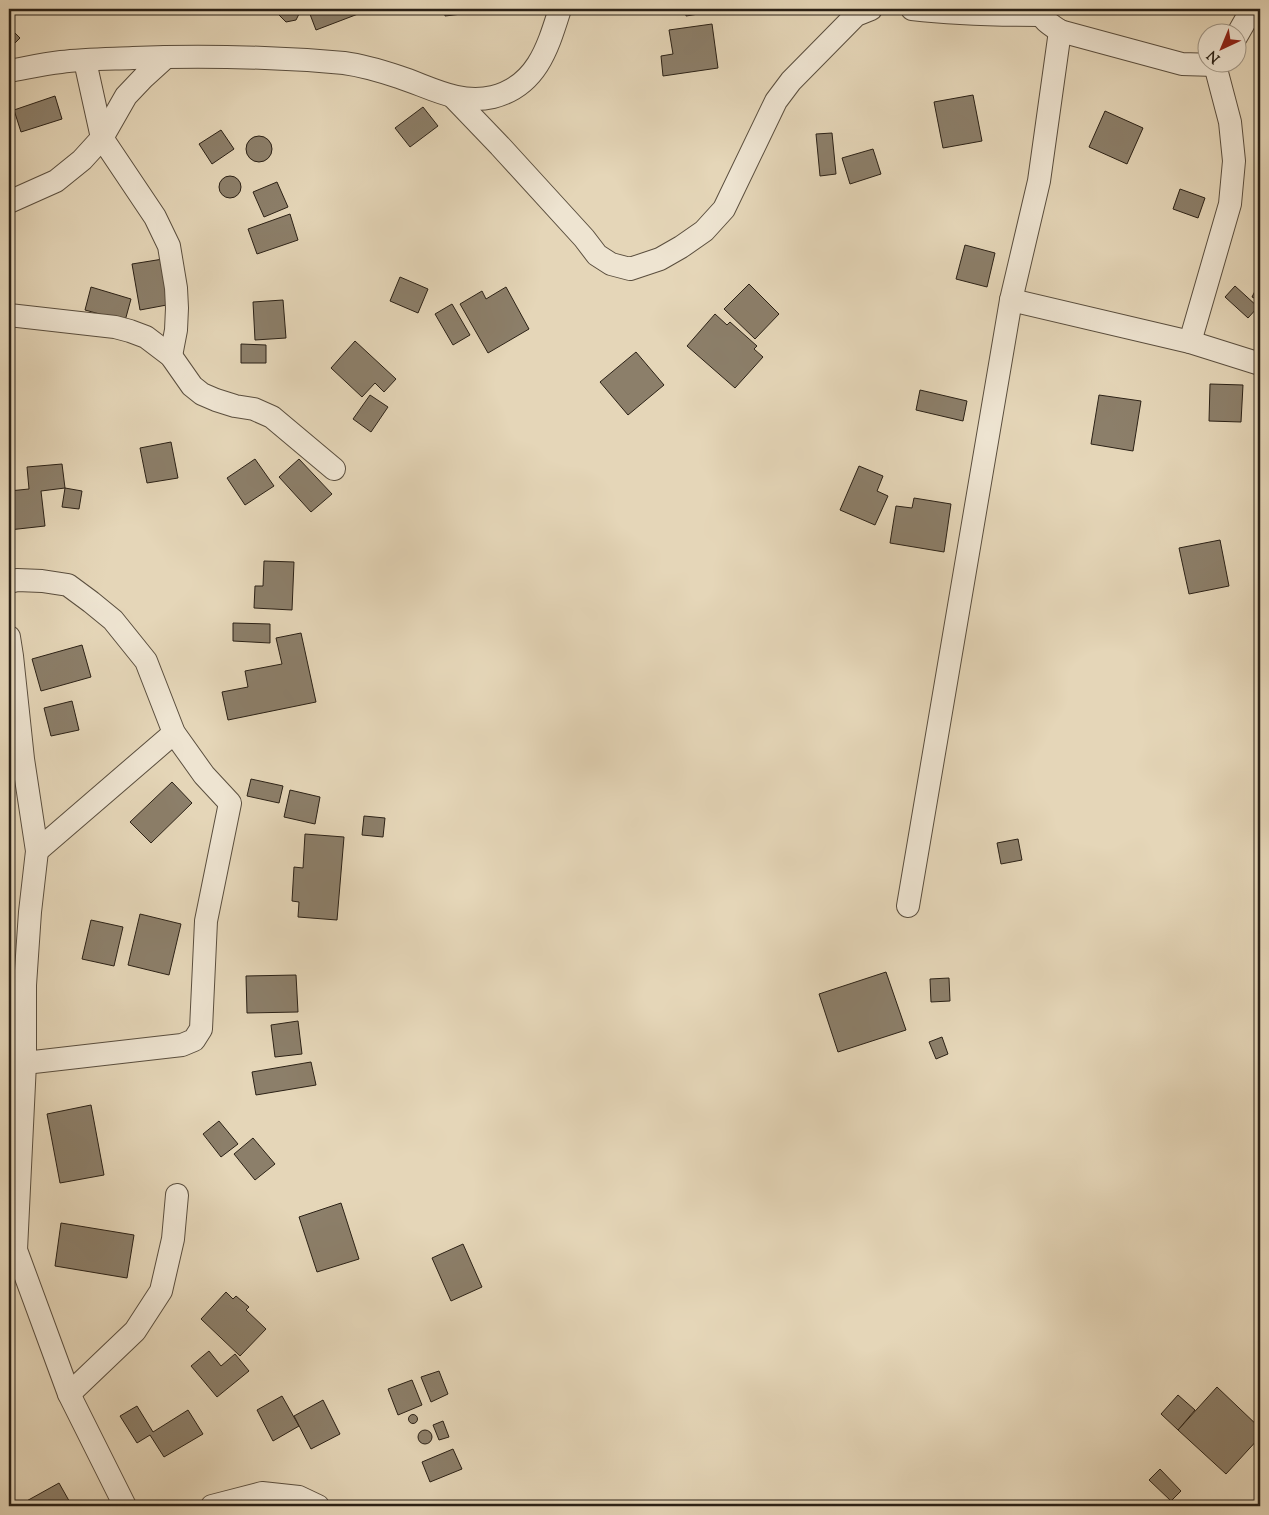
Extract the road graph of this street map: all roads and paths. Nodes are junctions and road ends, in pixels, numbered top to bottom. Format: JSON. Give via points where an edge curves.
{"nodes":[{"id":1,"x":560,"y":9,"type":"edge"},
{"id":2,"x":872,"y":9,"type":"edge"},
{"id":3,"x":912,"y":9,"type":"edge"},
{"id":4,"x":1039,"y":12,"type":"edge"},
{"id":5,"x":1060,"y":31,"type":"junction"},
{"id":6,"x":166,"y":57,"type":"junction"},
{"id":7,"x":86,"y":61,"type":"junction"},
{"id":8,"x":1196,"y":64,"type":"edge"},
{"id":9,"x":9,"y":71,"type":"edge"},
{"id":10,"x":1219,"y":72,"type":"edge"},
{"id":11,"x":452,"y":97,"type":"junction"},
{"id":12,"x":102,"y":138,"type":"junction"},
{"id":13,"x":9,"y":202,"type":"edge"},
{"id":14,"x":1011,"y":300,"type":"junction"},
{"id":15,"x":9,"y":315,"type":"edge"},
{"id":16,"x":1190,"y":342,"type":"junction"},
{"id":17,"x":171,"y":356,"type":"junction"},
{"id":18,"x":1260,"y":364,"type":"edge"},
{"id":19,"x":334,"y":469,"type":"dead end"},
{"id":20,"x":9,"y":582,"type":"edge"},
{"id":21,"x":9,"y":637,"type":"edge"},
{"id":22,"x":174,"y":733,"type":"junction"},
{"id":23,"x":37,"y":851,"type":"junction"},
{"id":24,"x":908,"y":906,"type":"dead end"},
{"id":25,"x":25,"y":1063,"type":"junction"},
{"id":26,"x":177,"y":1195,"type":"dead end"},
{"id":27,"x":12,"y":1245,"type":"edge"},
{"id":28,"x":69,"y":1394,"type":"junction"},
{"id":29,"x":125,"y":1506,"type":"edge"},
{"id":30,"x":212,"y":1506,"type":"edge"},
{"id":31,"x":318,"y":1506,"type":"edge"}],
"edges":[{"from":1,"to":11,"type":"street","via":[[549,45],[538,66],[526,79],[493,97]]},
{"from":2,"to":11,"type":"street","via":[[856,15],[791,81],[776,101],[724,209],[704,231],[660,259],[630,269],[611,264],[597,255]]},
{"from":3,"to":4,"type":"street","via":[[975,14]]},
{"from":4,"to":5,"type":"street"},
{"from":5,"to":8,"type":"street","via":[[1182,64]]},
{"from":5,"to":14,"type":"street","via":[[1039,181]]},
{"from":6,"to":7,"type":"street"},
{"from":6,"to":11,"type":"street","via":[[239,56],[346,64],[397,76]]},
{"from":6,"to":12,"type":"street","via":[[126,96]]},
{"from":7,"to":9,"type":"street"},
{"from":7,"to":12,"type":"street"},
{"from":10,"to":16,"type":"street","via":[[1230,122],[1234,161],[1230,204]]},
{"from":12,"to":13,"type":"street","via":[[56,181]]},
{"from":12,"to":17,"type":"street","via":[[155,217],[169,246],[177,308]]},
{"from":14,"to":16,"type":"street"},
{"from":14,"to":24,"type":"street"},
{"from":15,"to":17,"type":"street","via":[[115,327],[146,338]]},
{"from":16,"to":18,"type":"street"},
{"from":17,"to":19,"type":"street","via":[[192,386],[202,394],[272,417]]},
{"from":20,"to":22,"type":"street","via":[[68,585],[113,620],[146,660]]},
{"from":21,"to":23,"type":"street","via":[[22,760]]},
{"from":22,"to":23,"type":"street"},
{"from":22,"to":25,"type":"street","via":[[204,775],[230,803],[206,921],[201,1029],[194,1040],[182,1045]]},
{"from":23,"to":25,"type":"street","via":[[25,985]]},
{"from":25,"to":27,"type":"street"},
{"from":26,"to":28,"type":"street","via":[[173,1239],[161,1291],[136,1331]]},
{"from":27,"to":28,"type":"street"},
{"from":28,"to":29,"type":"street"},
{"from":30,"to":31,"type":"street","via":[[262,1493],[299,1497]]}]}
